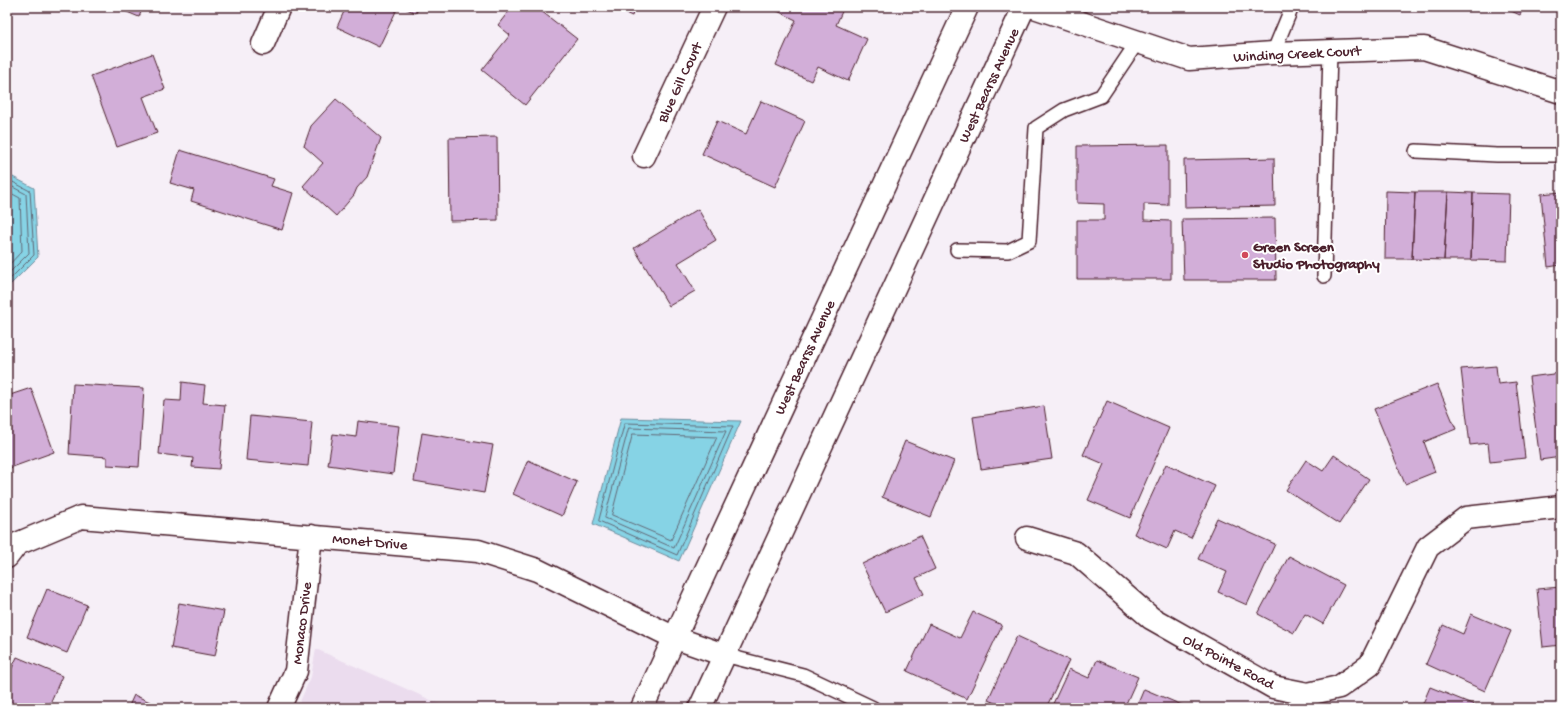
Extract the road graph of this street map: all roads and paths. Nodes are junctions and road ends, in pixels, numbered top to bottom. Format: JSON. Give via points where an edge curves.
{"nodes":[{"id":1,"x":279,"y":7,"type":"edge"},
{"id":2,"x":714,"y":7,"type":"edge"},
{"id":3,"x":967,"y":7,"type":"edge"},
{"id":4,"x":1024,"y":7,"type":"edge"},
{"id":5,"x":1034,"y":7,"type":"edge"},
{"id":6,"x":1292,"y":7,"type":"edge"},
{"id":7,"x":1138,"y":42,"type":"junction"},
{"id":8,"x":263,"y":44,"type":"dead end"},
{"id":9,"x":1330,"y":51,"type":"junction"},
{"id":10,"x":1272,"y":53,"type":"junction"},
{"id":11,"x":1561,"y":92,"type":"edge"},
{"id":12,"x":1416,"y":151,"type":"dead end"},
{"id":13,"x":1561,"y":155,"type":"edge"},
{"id":14,"x":644,"y":156,"type":"dead end"},
{"id":15,"x":957,"y":250,"type":"dead end"},
{"id":16,"x":1324,"y":276,"type":"dead end"},
{"id":17,"x":1561,"y":507,"type":"edge"},
{"id":18,"x":311,"y":536,"type":"junction"},
{"id":19,"x":1027,"y":538,"type":"dead end"},
{"id":20,"x":7,"y":557,"type":"edge"},
{"id":21,"x":673,"y":638,"type":"junction"},
{"id":22,"x":724,"y":655,"type":"junction"},
{"id":23,"x":280,"y":708,"type":"edge"},
{"id":24,"x":642,"y":708,"type":"edge"},
{"id":25,"x":700,"y":708,"type":"edge"},
{"id":26,"x":873,"y":708,"type":"edge"}],
"edges":[{"from":1,"to":8,"type":"street"},
{"from":2,"to":14,"type":"street","name":"Blue Gill Court"},
{"from":3,"to":21,"type":"street","name":"West Bearss Avenue"},
{"from":4,"to":22,"type":"street","name":"West Bearss Avenue"},
{"from":5,"to":7,"type":"street","name":"Winding Creek Court"},
{"from":6,"to":10,"type":"lane"},
{"from":7,"to":10,"type":"street","name":"Winding Creek Court","via":[[1189,59]]},
{"from":7,"to":15,"type":"lane","via":[[1102,96],[1064,110],[1036,128],[1029,241],[1008,251]]},
{"from":9,"to":10,"type":"street","name":"Winding Creek Court"},
{"from":9,"to":11,"type":"street","name":"Winding Creek Court","via":[[1424,48]]},
{"from":9,"to":16,"type":"lane"},
{"from":12,"to":13,"type":"lane"},
{"from":17,"to":19,"type":"street","name":"Old Pointe Road","via":[[1466,518],[1428,547],[1370,665],[1339,687],[1308,694],[1273,687],[1151,618],[1076,554]]},
{"from":18,"to":20,"type":"street","name":"Monet Drive","via":[[81,517],[17,544]]},
{"from":18,"to":21,"type":"street","name":"Monet Drive","via":[[478,551],[537,570]]},
{"from":18,"to":23,"type":"street","name":"Monaco Drive","via":[[296,671]]},
{"from":21,"to":22,"type":"street","name":"Monet Drive"},
{"from":21,"to":24,"type":"street","name":"West Bearss Avenue"},
{"from":22,"to":25,"type":"street","name":"West Bearss Avenue"},
{"from":22,"to":26,"type":"lane","via":[[802,675]]}]}
